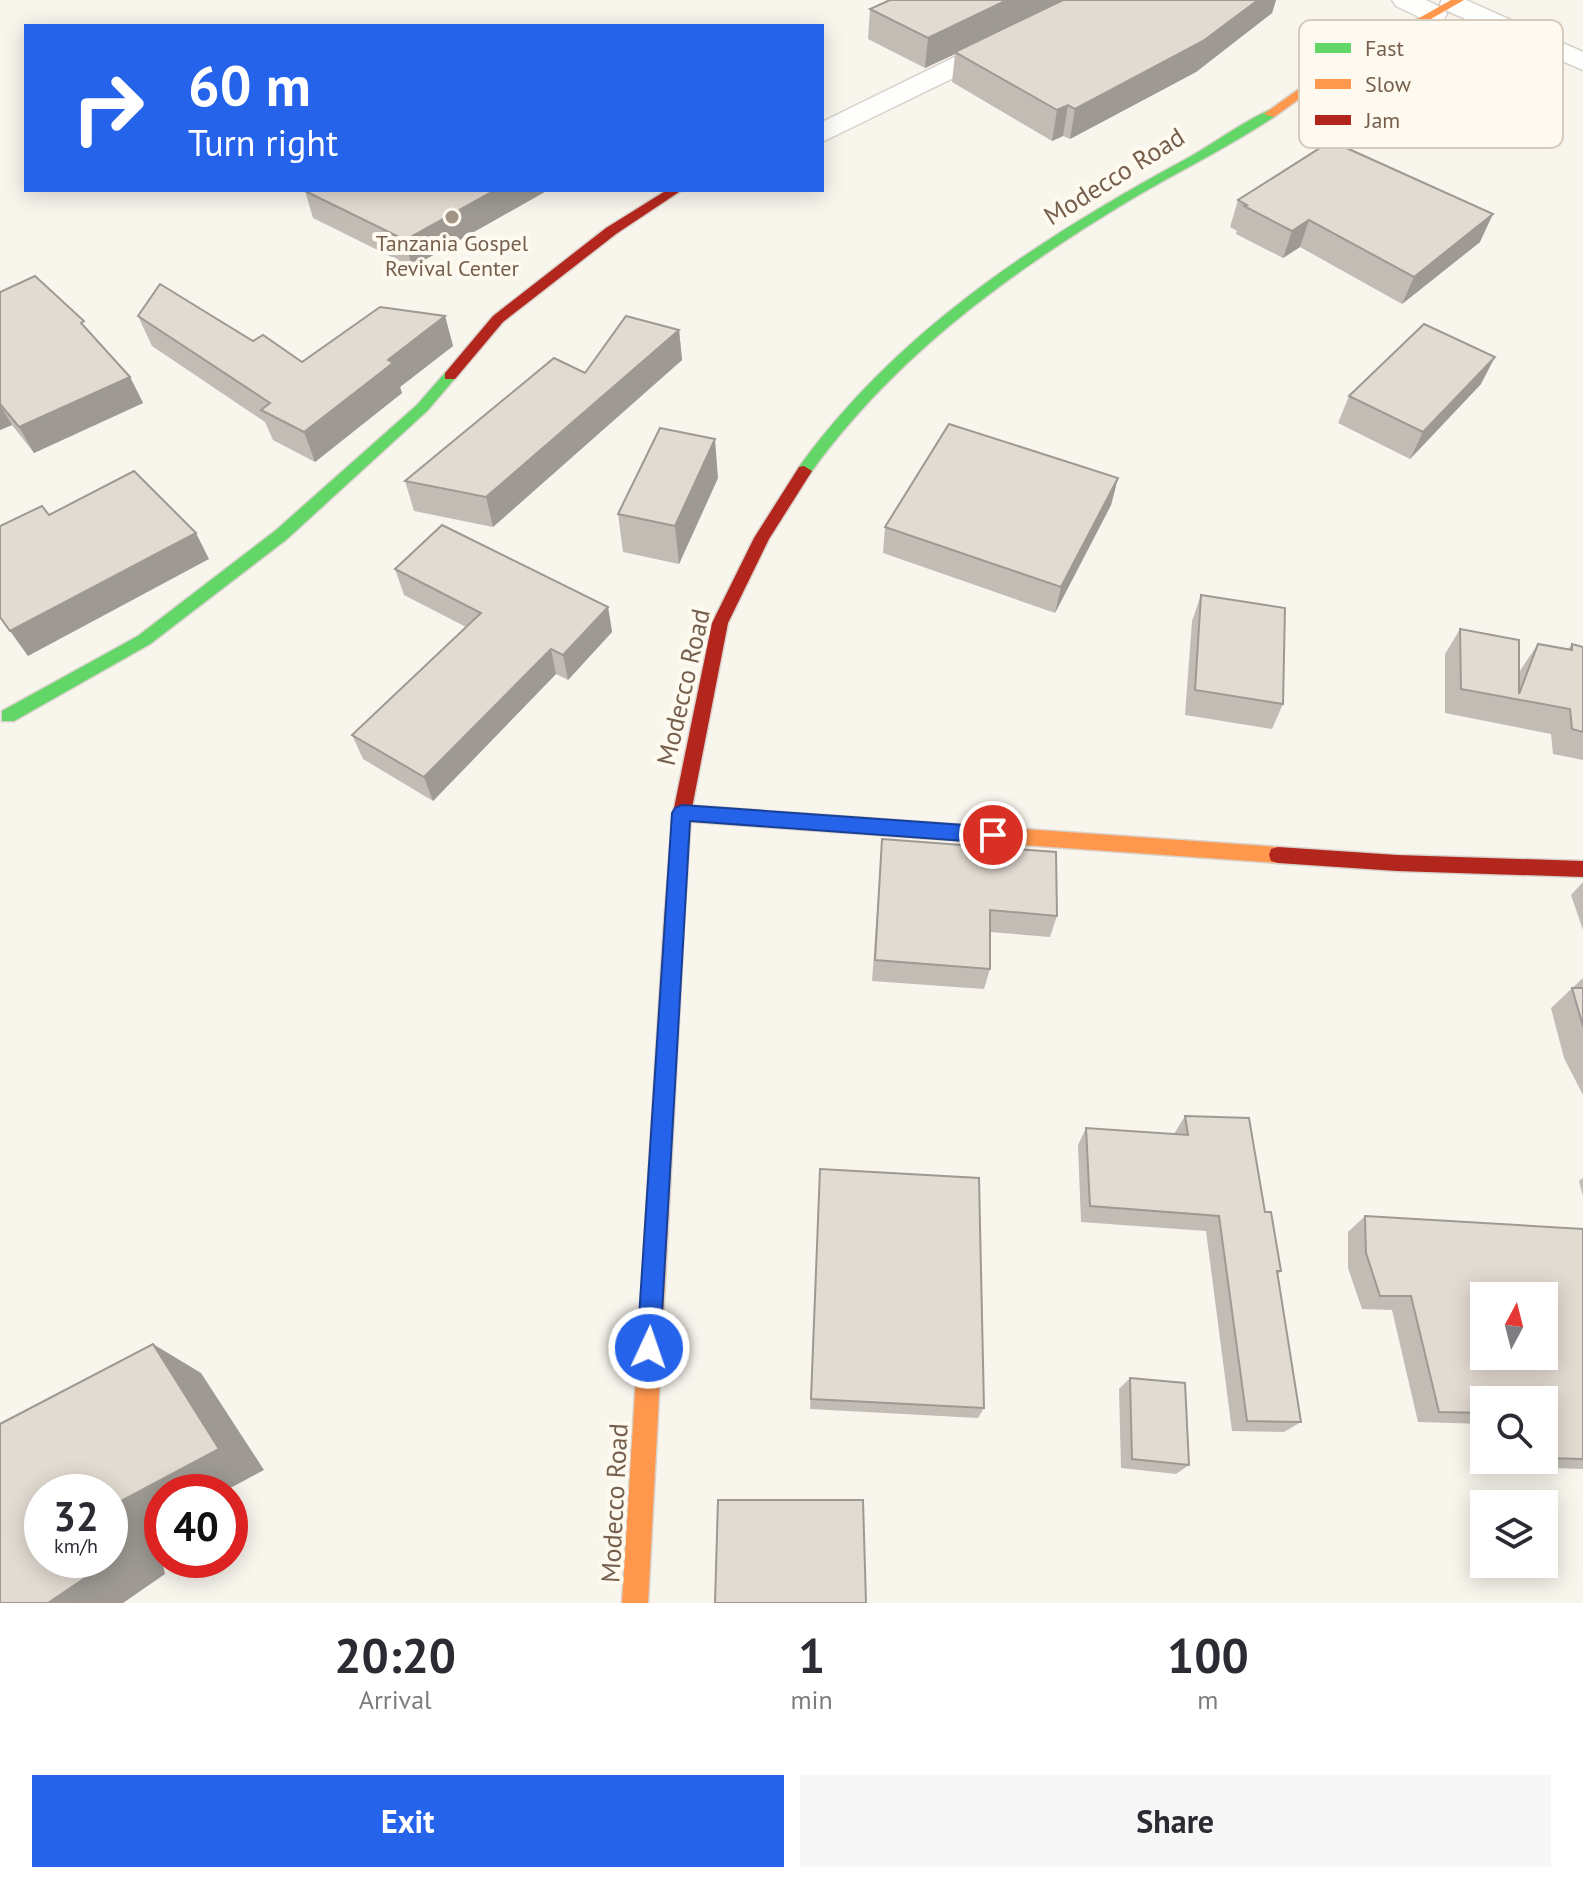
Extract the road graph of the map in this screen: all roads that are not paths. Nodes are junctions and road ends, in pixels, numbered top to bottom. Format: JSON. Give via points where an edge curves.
{"nodes":[{"id":1,"x":1092,"y":0,"type":"edge"},
{"id":2,"x":1405,"y":0,"type":"edge"},
{"id":3,"x":1449,"y":6,"type":"edge"},
{"id":4,"x":1424,"y":20,"type":"edge"},
{"id":5,"x":1482,"y":20,"type":"edge"},
{"id":6,"x":1563,"y":54,"type":"edge"},
{"id":7,"x":1583,"y":62,"type":"edge"},
{"id":8,"x":1299,"y":94,"type":"edge"},
{"id":9,"x":824,"y":132,"type":"edge"},
{"id":10,"x":673,"y":192,"type":"edge"},
{"id":11,"x":8,"y":716,"type":"dead end"},
{"id":12,"x":682,"y":813,"type":"junction"},
{"id":13,"x":1583,"y":869,"type":"edge"},
{"id":14,"x":635,"y":1603,"type":"edge"}],
"edges":[{"from":1,"to":9,"type":"street"},
{"from":2,"to":3,"type":"street"},
{"from":3,"to":4,"type":"street","name":"Modecco Road"},
{"from":3,"to":5,"type":"street"},
{"from":6,"to":7,"type":"street"},
{"from":8,"to":12,"type":"street","name":"Modecco Road","via":[[1031,257],[951,315],[824,440],[762,538],[720,623]]},
{"from":10,"to":11,"type":"street","via":[[611,231],[498,319],[422,408],[281,535],[144,640]]},
{"from":12,"to":13,"type":"street","via":[[1397,863]]},
{"from":12,"to":14,"type":"street","name":"Modecco Road"}]}
